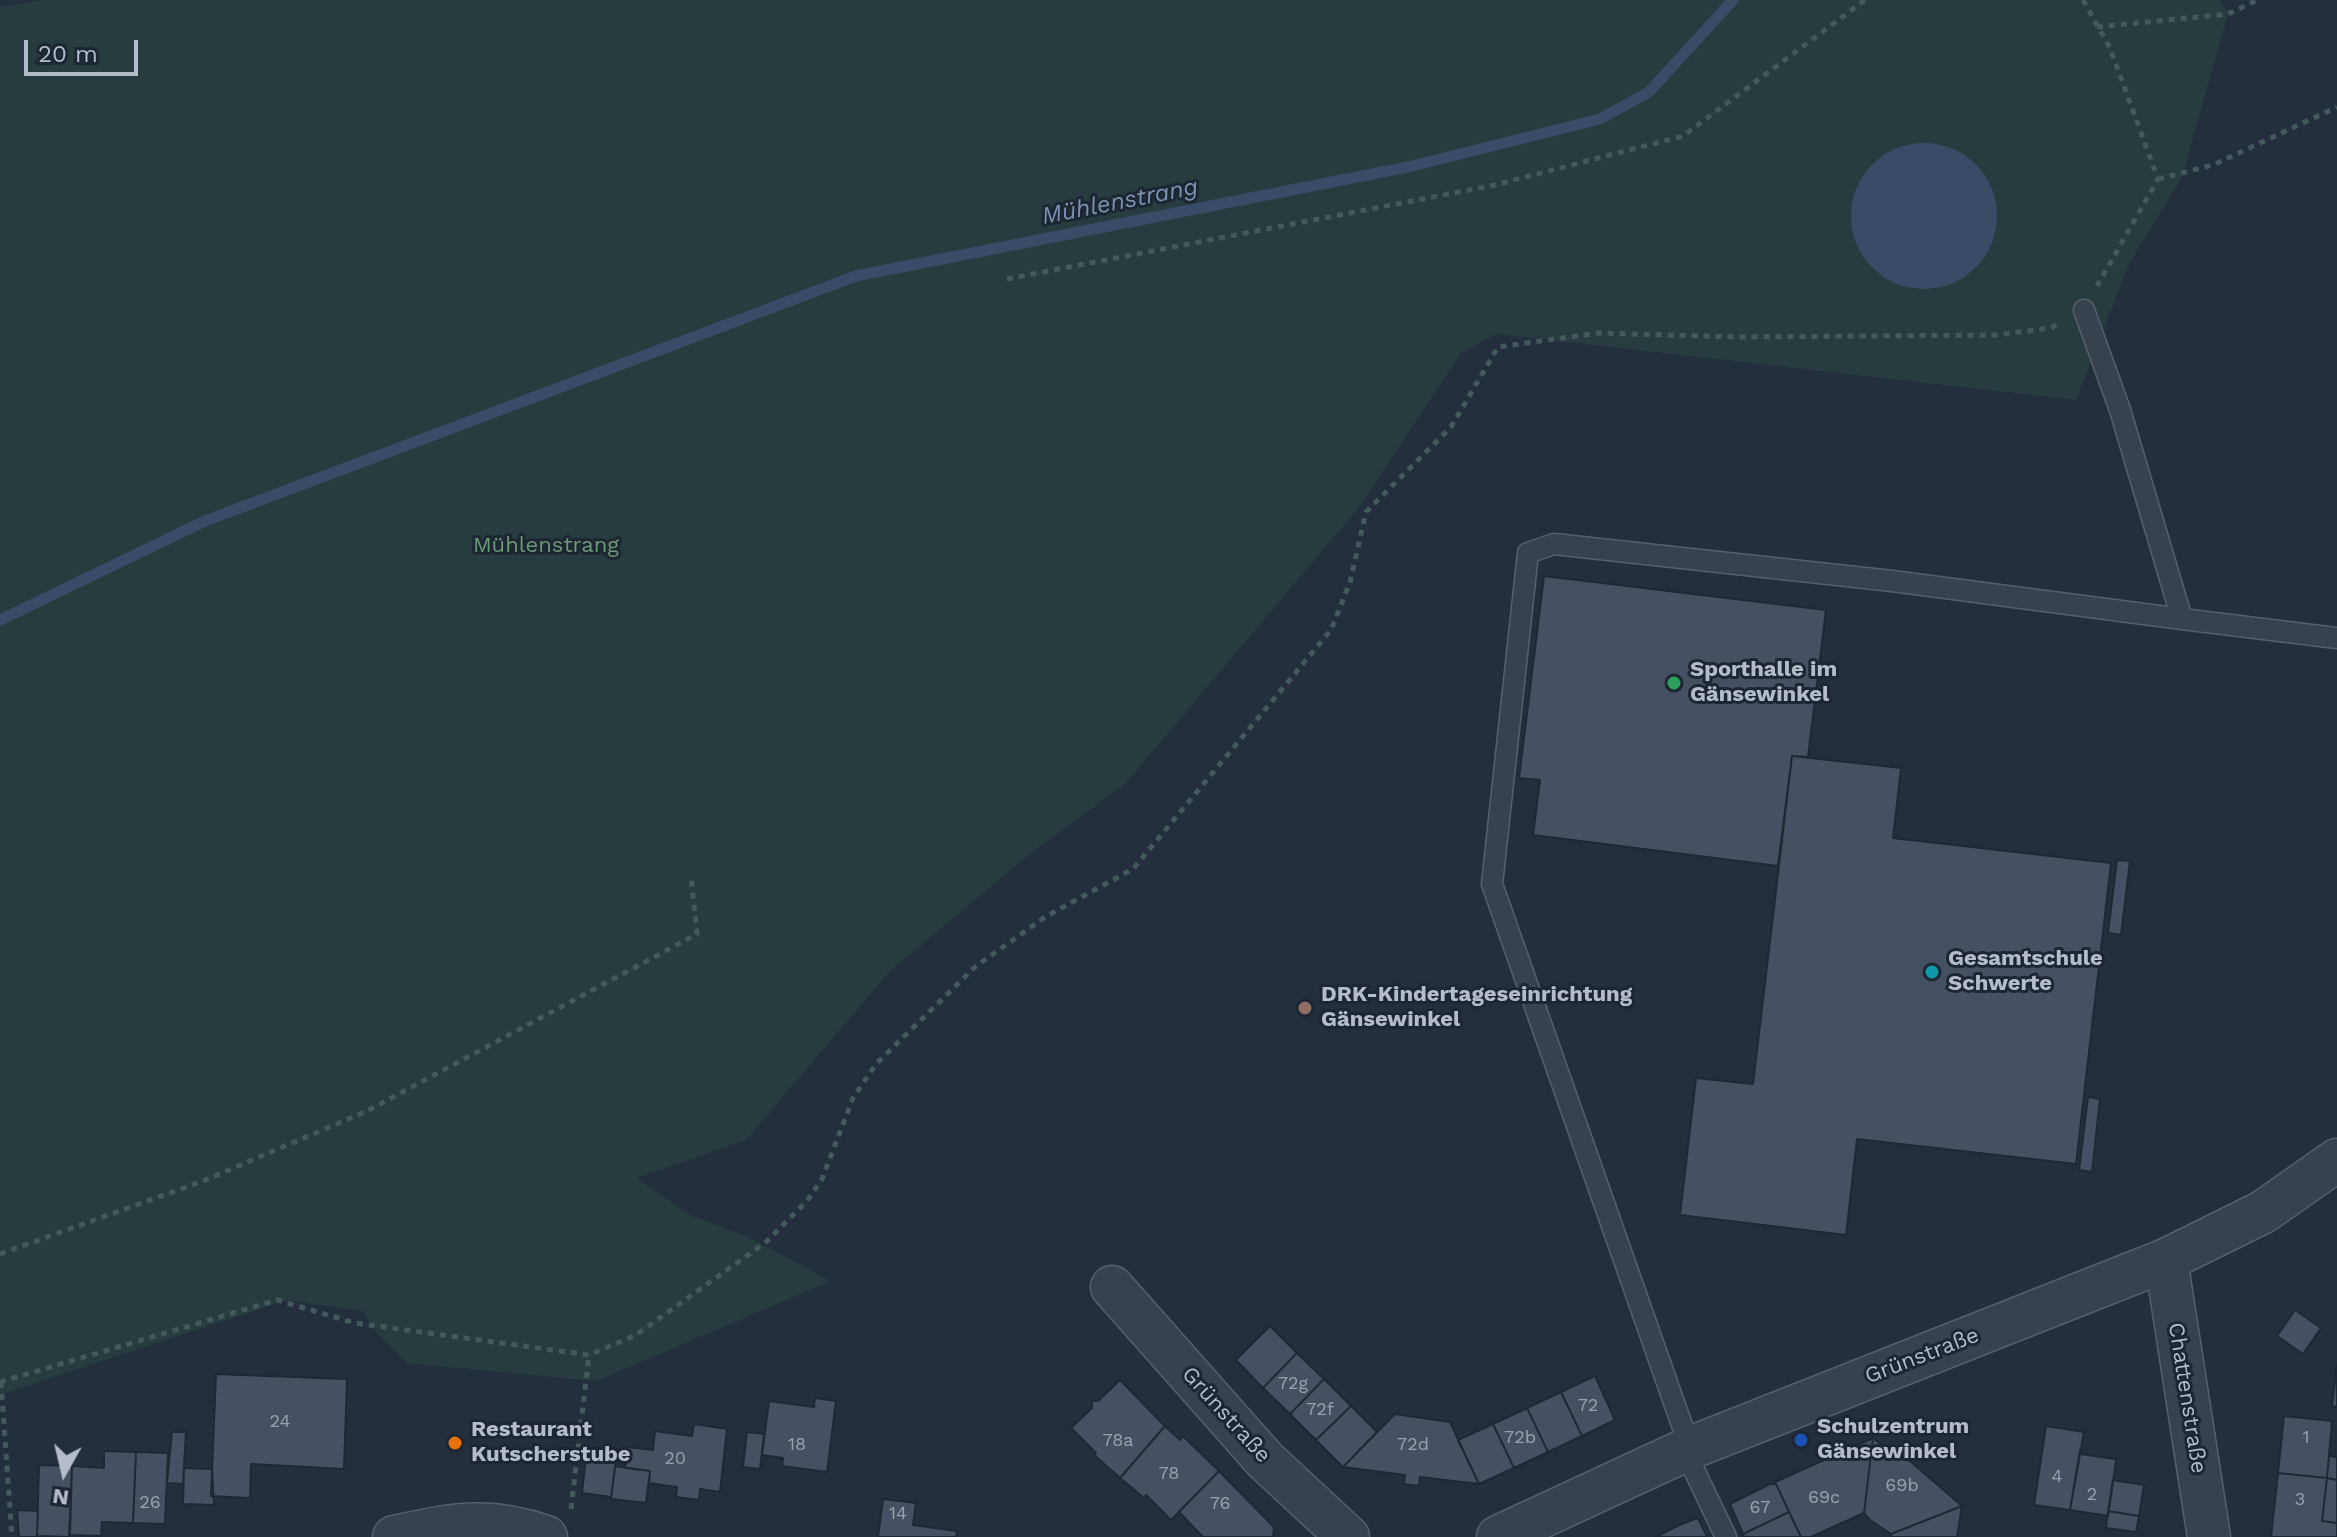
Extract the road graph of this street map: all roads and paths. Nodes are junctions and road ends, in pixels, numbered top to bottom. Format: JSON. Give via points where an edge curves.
{"nodes":[{"id":1,"x":1865,"y":0,"type":"edge"},
{"id":2,"x":2083,"y":0,"type":"edge"},
{"id":3,"x":2257,"y":0,"type":"edge"},
{"id":4,"x":2097,"y":27,"type":"junction"},
{"id":5,"x":2337,"y":107,"type":"edge"},
{"id":6,"x":2158,"y":179,"type":"junction"},
{"id":7,"x":1007,"y":279,"type":"dead end"},
{"id":8,"x":2084,"y":310,"type":"junction"},
{"id":9,"x":2182,"y":619,"type":"junction"},
{"id":10,"x":2337,"y":638,"type":"edge"},
{"id":11,"x":691,"y":877,"type":"dead end"},
{"id":12,"x":2337,"y":1160,"type":"edge"},
{"id":13,"x":0,"y":1254,"type":"edge"},
{"id":14,"x":2166,"y":1260,"type":"junction"},
{"id":15,"x":1112,"y":1287,"type":"dead end"},
{"id":16,"x":589,"y":1355,"type":"junction"},
{"id":17,"x":0,"y":1382,"type":"edge"},
{"id":18,"x":1688,"y":1449,"type":"junction"},
{"id":19,"x":558,"y":1529,"type":"edge"},
{"id":20,"x":12,"y":1537,"type":"edge"},
{"id":21,"x":394,"y":1537,"type":"edge"},
{"id":22,"x":1348,"y":1537,"type":"edge"},
{"id":23,"x":1498,"y":1537,"type":"edge"},
{"id":24,"x":1726,"y":1537,"type":"edge"},
{"id":25,"x":2209,"y":1537,"type":"edge"}],
"edges":[{"from":1,"to":7,"type":"path","via":[[1683,136],[1495,185]]},
{"from":2,"to":4,"type":"path"},
{"from":3,"to":4,"type":"path","via":[[2228,14]]},
{"from":4,"to":6,"type":"path","via":[[2136,111]]},
{"from":5,"to":6,"type":"path","via":[[2213,165]]},
{"from":6,"to":8,"type":"path"},
{"from":8,"to":9,"type":"lane","via":[[2120,410]]},
{"from":8,"to":16,"type":"path","via":[[2051,328],[1997,335],[1598,333],[1498,347],[1451,427],[1366,512],[1350,582],[1331,630],[1133,869],[1045,917],[975,967],[876,1064],[853,1098],[822,1179],[766,1242],[636,1335]]},
{"from":9,"to":10,"type":"lane"},
{"from":9,"to":18,"type":"lane","via":[[1554,544],[1528,553],[1492,884]]},
{"from":11,"to":13,"type":"path","via":[[697,934],[367,1111],[203,1181]]},
{"from":12,"to":14,"type":"street","name":"Grünstraße","via":[[2263,1212]]},
{"from":14,"to":18,"type":"street","name":"Grünstraße"},
{"from":14,"to":25,"type":"street","name":"Chattenstraße"},
{"from":15,"to":22,"type":"street","name":"Grünstraße","via":[[1265,1460]]},
{"from":16,"to":17,"type":"path","via":[[355,1323],[277,1300]]},
{"from":16,"to":19,"type":"path"},
{"from":17,"to":20,"type":"path"},
{"from":18,"to":23,"type":"street","name":"Grünstraße"},
{"from":18,"to":24,"type":"lane"},
{"from":19,"to":21,"type":"street","via":[[467,1522]]}]}
